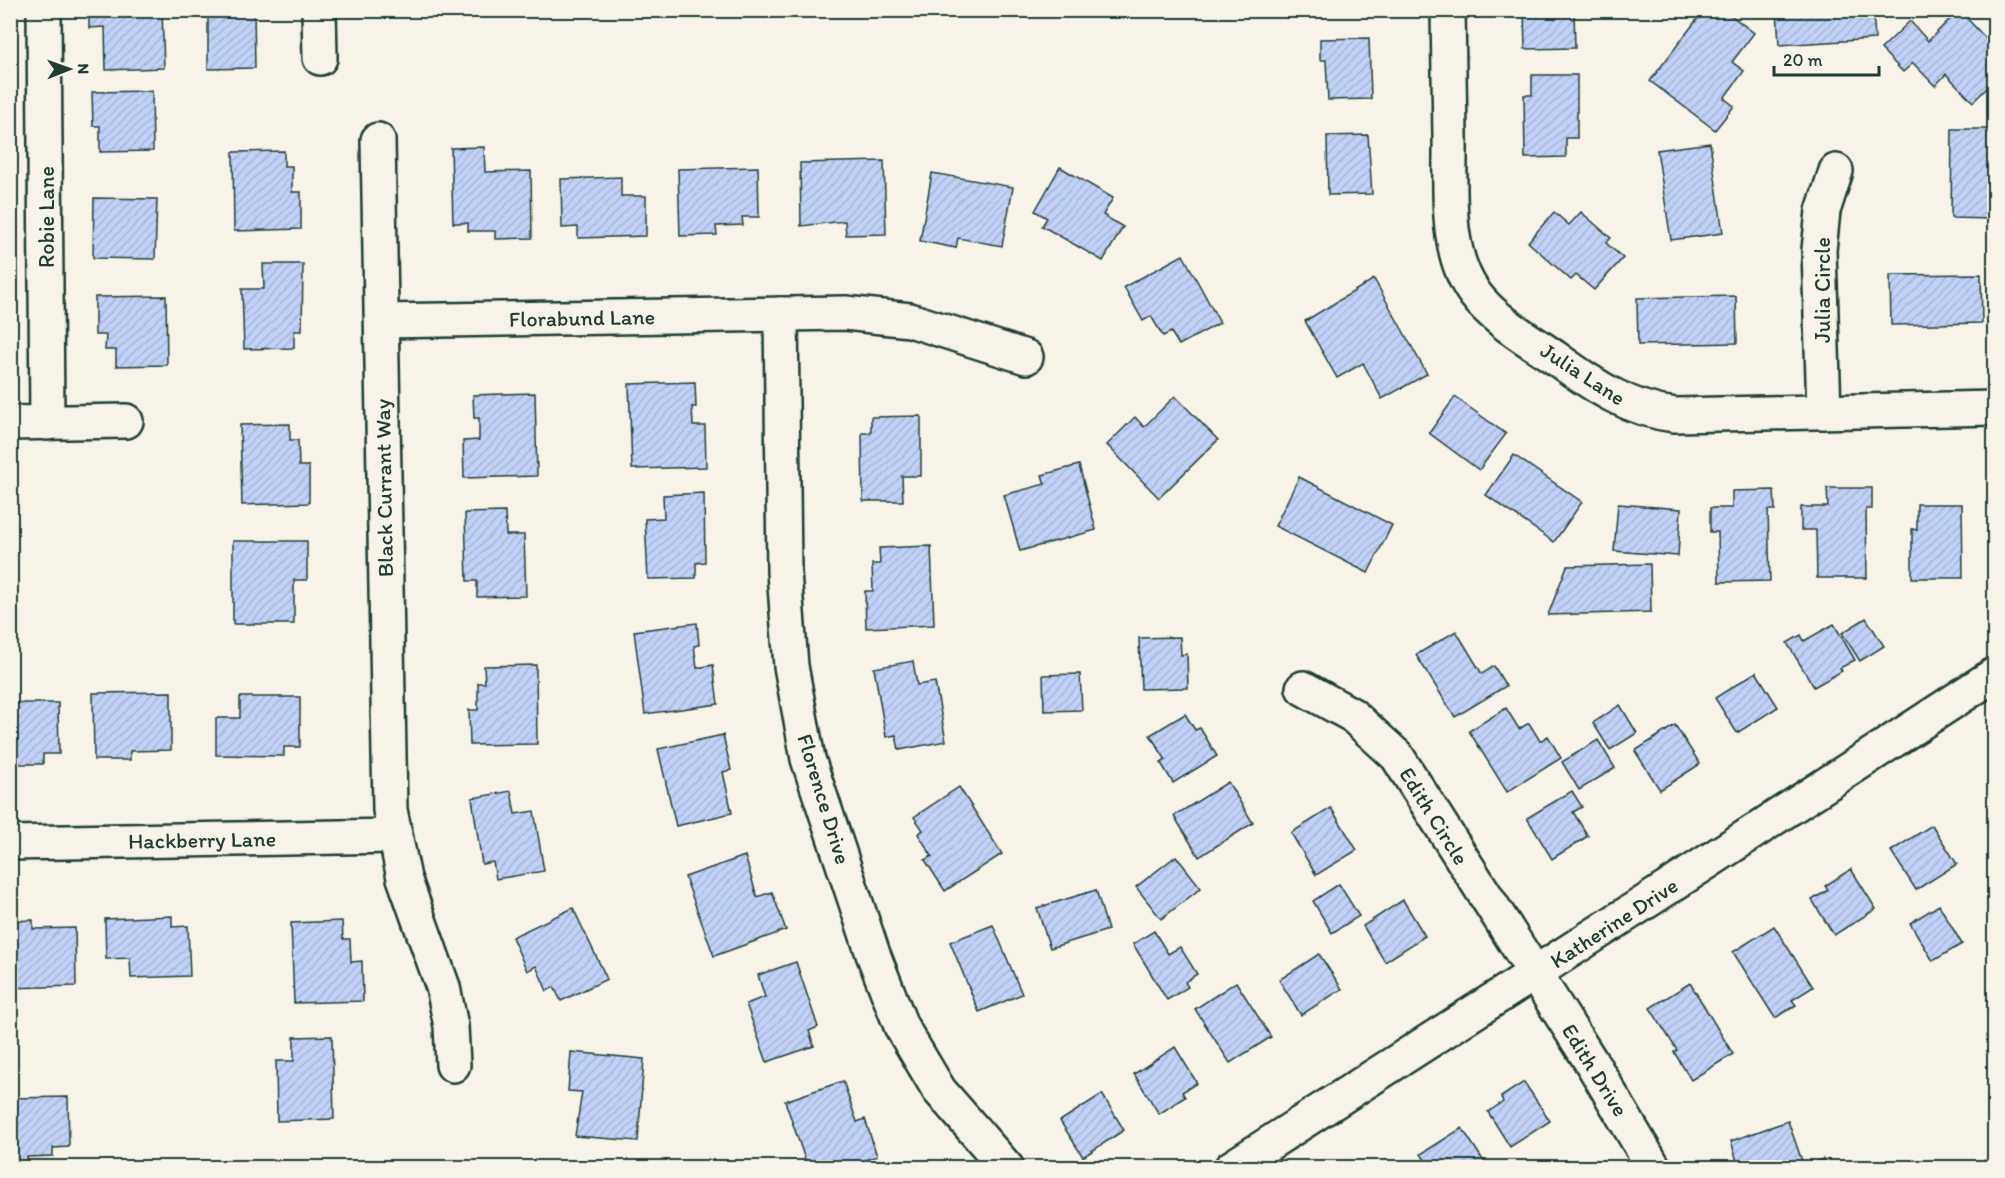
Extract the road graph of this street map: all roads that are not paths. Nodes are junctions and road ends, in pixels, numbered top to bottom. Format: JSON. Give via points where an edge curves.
{"nodes":[{"id":1,"x":44,"y":10,"type":"edge"},
{"id":2,"x":319,"y":10,"type":"edge"},
{"id":3,"x":1448,"y":10,"type":"edge"},
{"id":4,"x":320,"y":58,"type":"dead end"},
{"id":5,"x":378,"y":140,"type":"dead end"},
{"id":6,"x":1836,"y":171,"type":"dead end"},
{"id":7,"x":781,"y":314,"type":"junction"},
{"id":8,"x":382,"y":321,"type":"junction"},
{"id":9,"x":1026,"y":357,"type":"dead end"},
{"id":10,"x":1995,"y":408,"type":"edge"},
{"id":11,"x":1824,"y":412,"type":"junction"},
{"id":12,"x":126,"y":421,"type":"dead end"},
{"id":13,"x":10,"y":423,"type":"edge"},
{"id":14,"x":47,"y":423,"type":"junction"},
{"id":15,"x":1995,"y":675,"type":"edge"},
{"id":16,"x":1303,"y":688,"type":"dead end"},
{"id":17,"x":394,"y":836,"type":"junction"},
{"id":18,"x":10,"y":843,"type":"edge"},
{"id":19,"x":1534,"y":975,"type":"junction"},
{"id":20,"x":453,"y":1065,"type":"dead end"},
{"id":21,"x":1007,"y":1167,"type":"edge"},
{"id":22,"x":1231,"y":1167,"type":"edge"},
{"id":23,"x":1654,"y":1167,"type":"edge"}],
"edges":[{"from":1,"to":14,"type":"street","name":"Robie Lane"},
{"from":2,"to":4,"type":"street"},
{"from":3,"to":11,"type":"street","name":"Julia Lane","via":[[1453,220],[1462,271],[1475,294],[1494,313],[1572,370],[1639,408],[1676,415]]},
{"from":5,"to":8,"type":"street","name":"Black Currant Way"},
{"from":6,"to":11,"type":"street","name":"Julia Circle","via":[[1824,211],[1819,250]]},
{"from":7,"to":8,"type":"street","name":"Florabund Lane"},
{"from":7,"to":9,"type":"street","name":"Florabund Lane","via":[[845,313],[910,320]]},
{"from":7,"to":21,"type":"street","name":"Florence Drive","via":[[784,572],[791,666],[808,759],[901,1026],[939,1090]]},
{"from":8,"to":17,"type":"street","name":"Black Currant Way","via":[[388,782]]},
{"from":10,"to":11,"type":"street","name":"Julia Lane"},
{"from":12,"to":14,"type":"street"},
{"from":13,"to":14,"type":"street"},
{"from":15,"to":19,"type":"street","name":"Katherine Drive"},
{"from":16,"to":19,"type":"street","name":"Edith Circle","via":[[1352,715],[1397,756]]},
{"from":17,"to":18,"type":"street","name":"Hackberry Lane"},
{"from":17,"to":20,"type":"street","name":"Black Currant Way","via":[[418,922],[443,987]]},
{"from":19,"to":22,"type":"street","name":"Katherine Drive"},
{"from":19,"to":23,"type":"street","name":"Edith Drive"}]}
